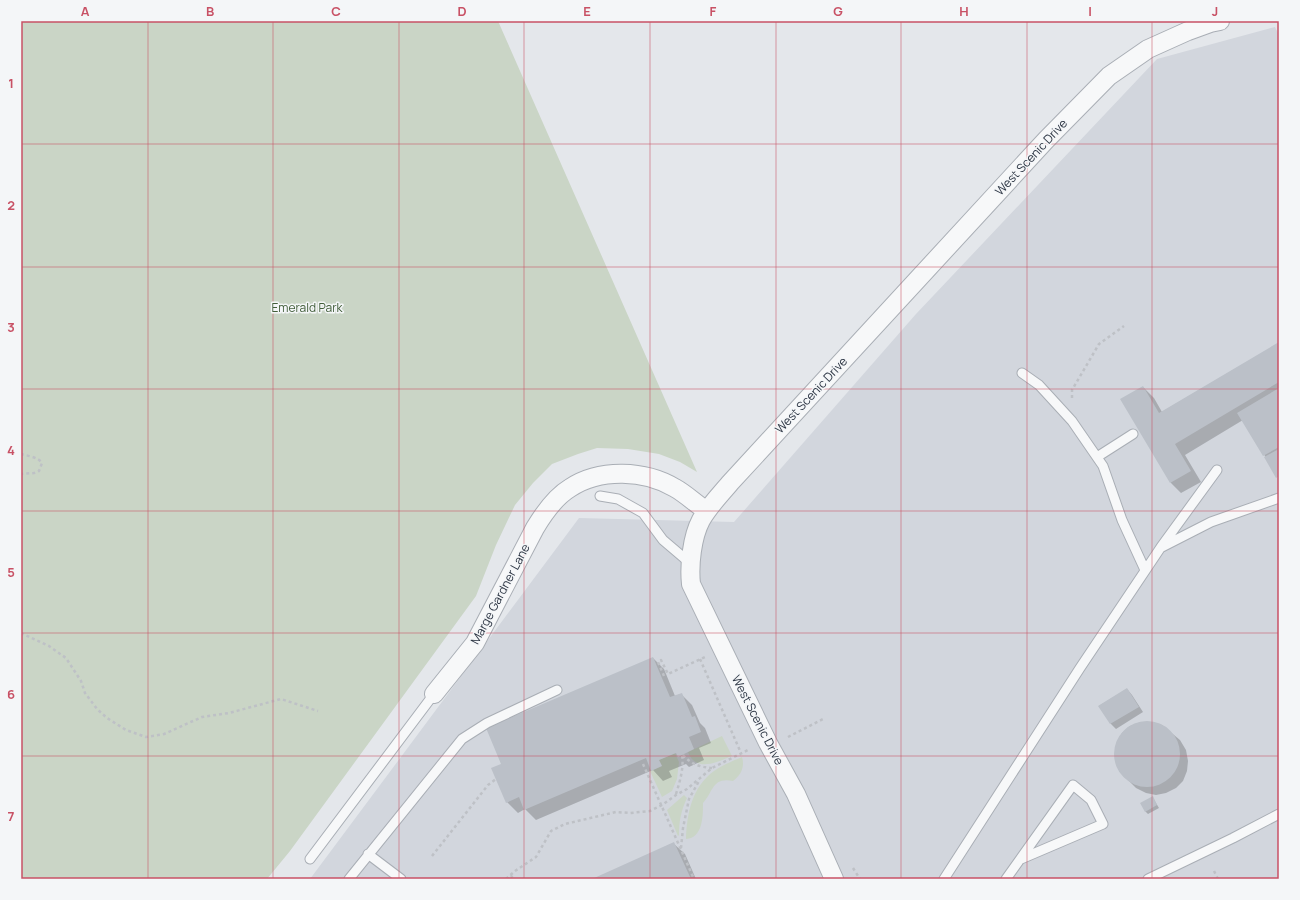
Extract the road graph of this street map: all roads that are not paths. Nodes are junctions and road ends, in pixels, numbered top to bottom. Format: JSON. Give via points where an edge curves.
{"nodes":[{"id":1,"x":1220,"y":21,"type":"edge"},
{"id":2,"x":1022,"y":373,"type":"dead end"},
{"id":3,"x":1133,"y":434,"type":"dead end"},
{"id":4,"x":1097,"y":457,"type":"junction"},
{"id":5,"x":1217,"y":470,"type":"dead end"},
{"id":6,"x":600,"y":496,"type":"dead end"},
{"id":7,"x":1279,"y":498,"type":"edge"},
{"id":8,"x":707,"y":512,"type":"junction"},
{"id":9,"x":1161,"y":547,"type":"junction"},
{"id":10,"x":690,"y":563,"type":"junction"},
{"id":11,"x":1145,"y":570,"type":"junction"},
{"id":12,"x":557,"y":690,"type":"dead end"},
{"id":13,"x":434,"y":694,"type":"joint"},
{"id":14,"x":1279,"y":814,"type":"edge"},
{"id":15,"x":368,"y":854,"type":"junction"},
{"id":16,"x":310,"y":859,"type":"dead end"},
{"id":17,"x":1020,"y":859,"type":"junction"},
{"id":18,"x":349,"y":879,"type":"edge"},
{"id":19,"x":401,"y":879,"type":"edge"},
{"id":20,"x":834,"y":879,"type":"edge"},
{"id":21,"x":944,"y":879,"type":"edge"},
{"id":22,"x":1006,"y":879,"type":"edge"},
{"id":23,"x":1148,"y":879,"type":"edge"}],
"edges":[{"from":1,"to":8,"type":"street","name":"West Scenic Drive","via":[[1188,31],[1148,49],[1109,76],[1046,140],[735,477]]},
{"from":2,"to":4,"type":"lane","via":[[1039,385],[1072,421]]},
{"from":3,"to":4,"type":"lane"},
{"from":4,"to":11,"type":"lane","via":[[1103,466],[1122,520]]},
{"from":5,"to":9,"type":"lane"},
{"from":6,"to":10,"type":"lane","via":[[618,499],[642,513],[662,540]]},
{"from":7,"to":9,"type":"lane","via":[[1212,522]]},
{"from":8,"to":10,"type":"street","name":"West Scenic Drive","via":[[700,521]]},
{"from":8,"to":13,"type":"street","name":"Marge Gardner Lane","via":[[676,488],[648,477],[616,474],[598,476],[570,488],[555,500],[534,528],[475,643]]},
{"from":9,"to":11,"type":"lane"},
{"from":10,"to":20,"type":"street","name":"West Scenic Drive","via":[[691,584],[768,743],[796,794]]},
{"from":11,"to":21,"type":"lane"},
{"from":12,"to":15,"type":"lane","via":[[487,723],[462,739]]},
{"from":13,"to":16,"type":"lane","name":"Marge Gardner Lane"},
{"from":14,"to":23,"type":"lane"},
{"from":15,"to":18,"type":"lane"},
{"from":15,"to":19,"type":"lane"},
{"from":17,"to":17,"type":"lane","via":[[1073,784],[1091,800],[1103,824]]},
{"from":17,"to":22,"type":"lane"}]}
